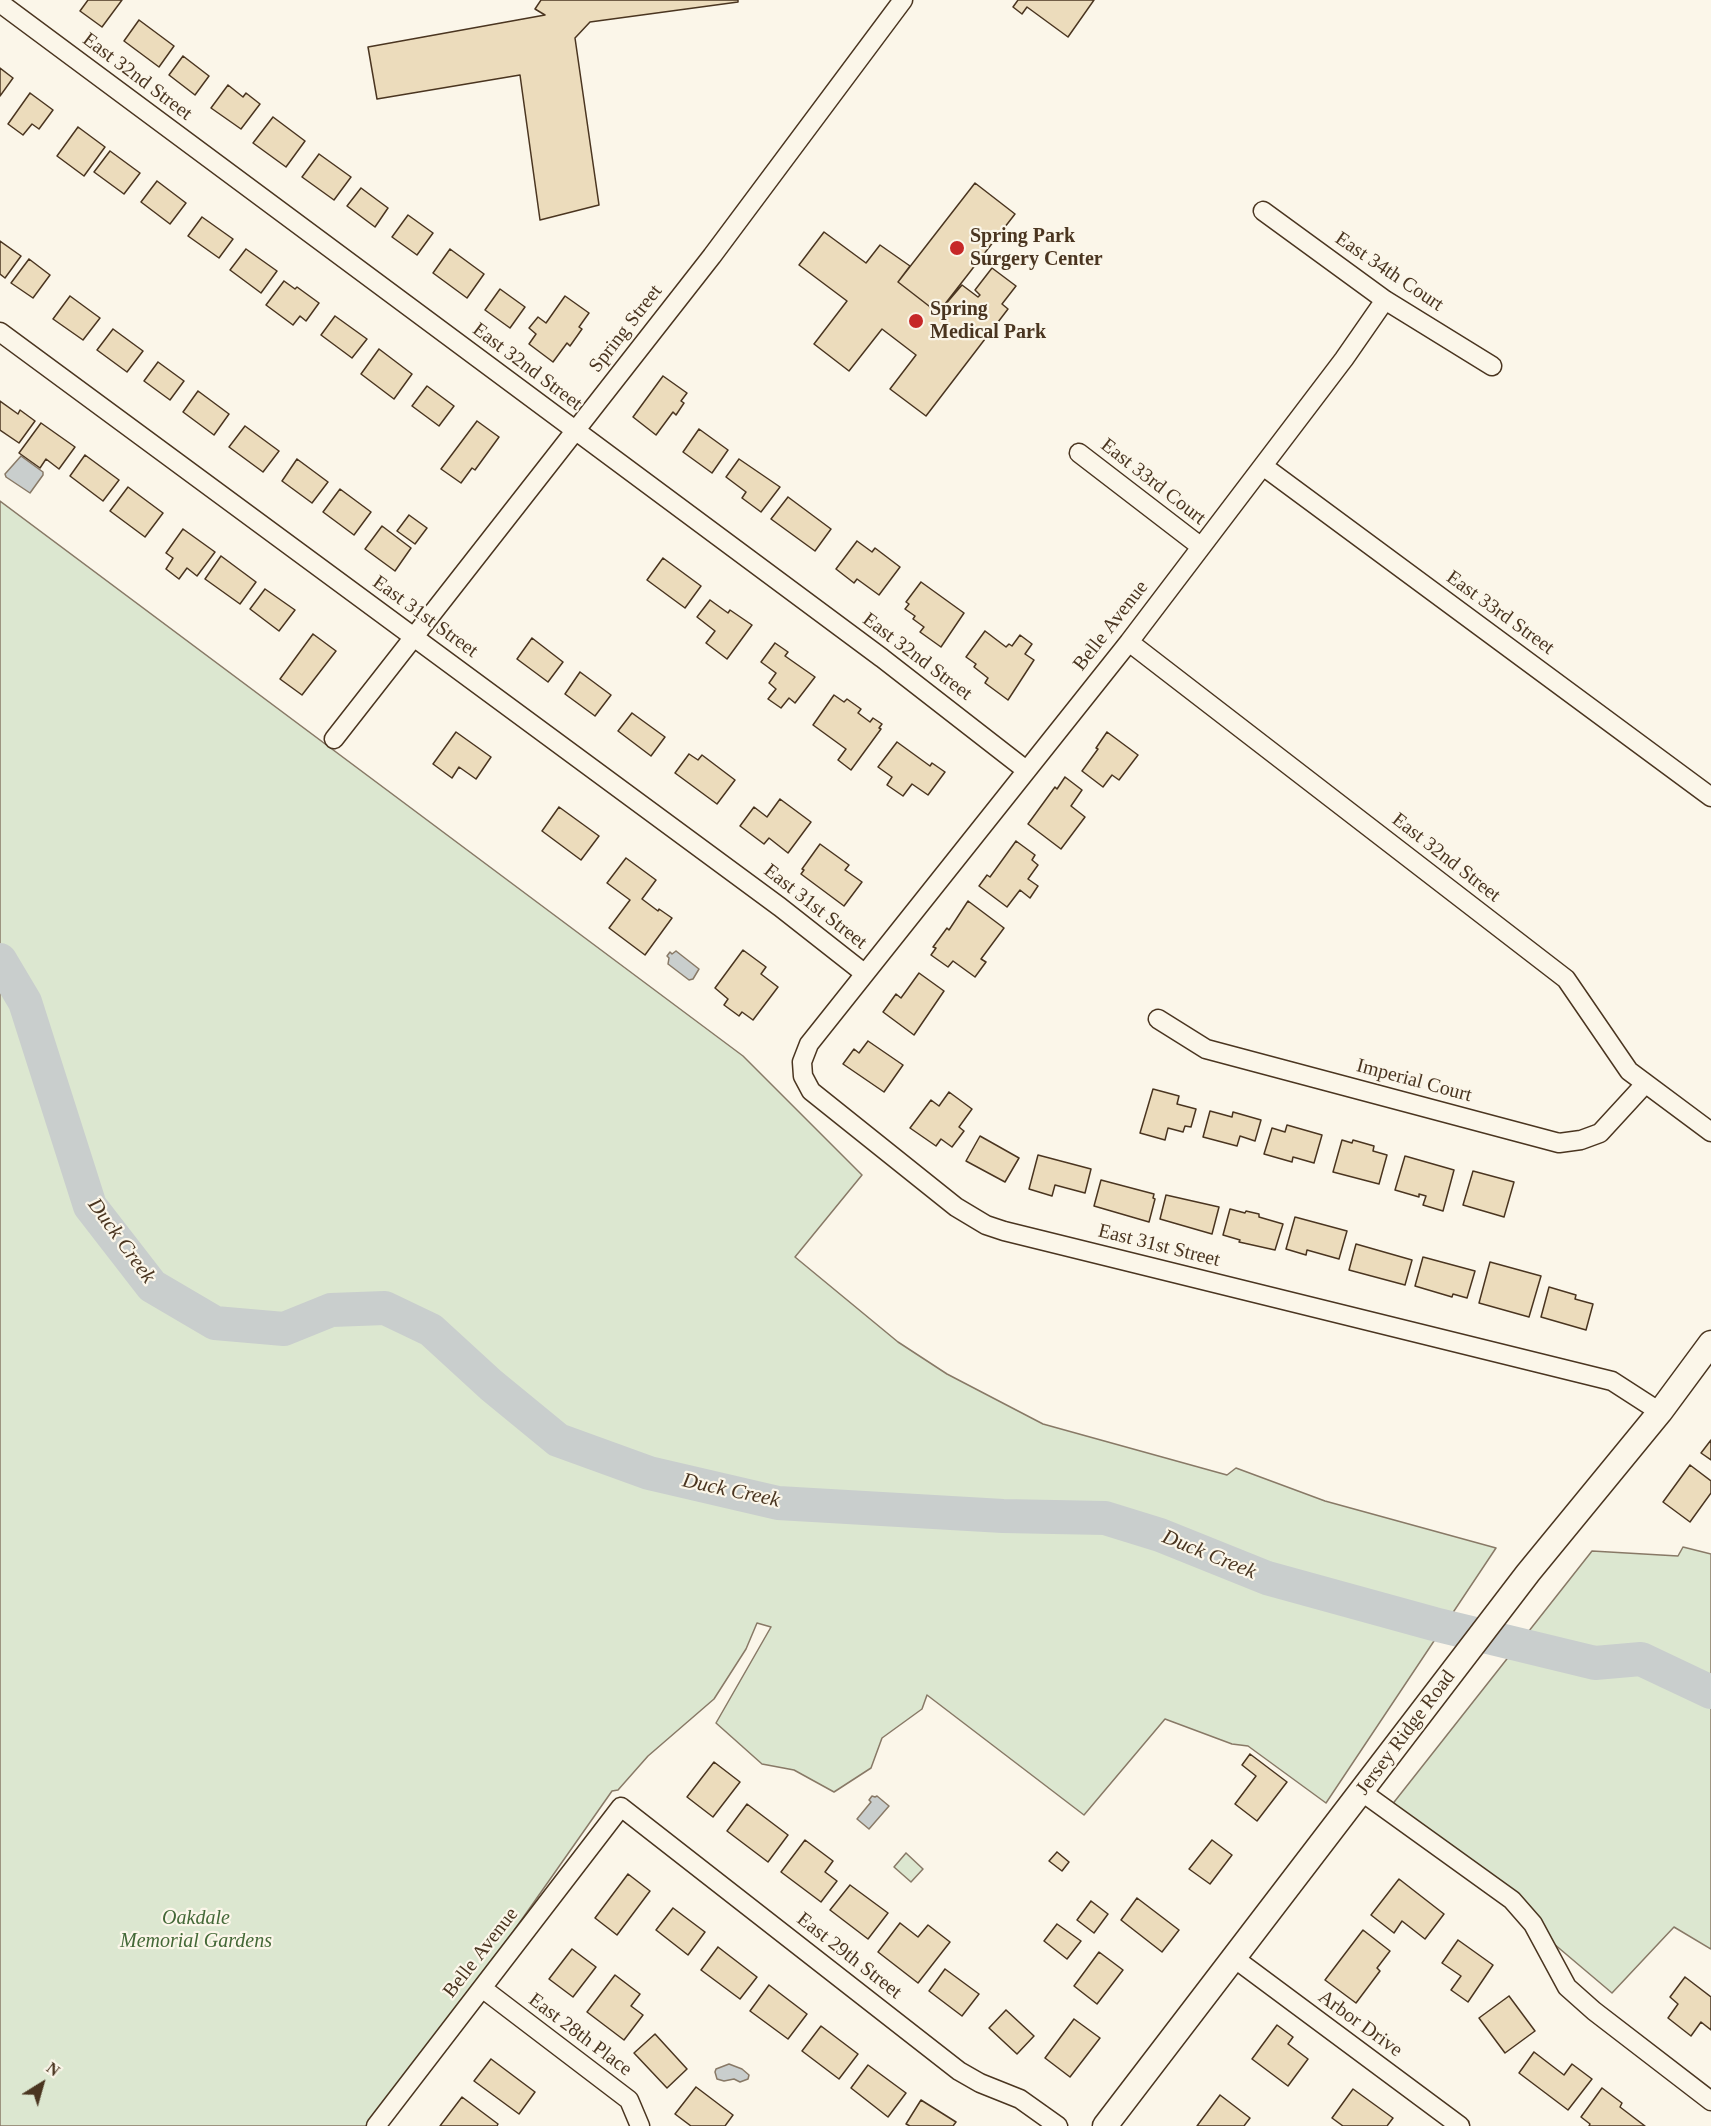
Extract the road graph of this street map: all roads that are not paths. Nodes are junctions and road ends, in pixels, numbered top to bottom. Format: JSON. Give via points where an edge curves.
{"nodes":[{"id":1,"x":903,"y":0,"type":"edge"},
{"id":2,"x":0,"y":3,"type":"edge"},
{"id":3,"x":1263,"y":211,"type":"dead end"},
{"id":4,"x":1385,"y":300,"type":"junction"},
{"id":5,"x":0,"y":332,"type":"edge"},
{"id":6,"x":1492,"y":366,"type":"dead end"},
{"id":7,"x":575,"y":430,"type":"junction"},
{"id":8,"x":1079,"y":453,"type":"dead end"},
{"id":9,"x":1263,"y":466,"type":"junction"},
{"id":10,"x":1200,"y":546,"type":"junction"},
{"id":11,"x":413,"y":637,"type":"junction"},
{"id":12,"x":1129,"y":642,"type":"junction"},
{"id":13,"x":334,"y":739,"type":"dead end"},
{"id":14,"x":1026,"y":770,"type":"junction"},
{"id":15,"x":1711,"y":797,"type":"edge"},
{"id":16,"x":864,"y":973,"type":"junction"},
{"id":17,"x":1158,"y":1019,"type":"dead end"},
{"id":18,"x":1645,"y":1084,"type":"junction"},
{"id":19,"x":1711,"y":1132,"type":"edge"},
{"id":20,"x":1711,"y":1343,"type":"edge"},
{"id":21,"x":1660,"y":1412,"type":"junction"},
{"id":22,"x":1362,"y":1792,"type":"junction"},
{"id":23,"x":621,"y":1807,"type":"joint"},
{"id":24,"x":1233,"y":1958,"type":"junction"},
{"id":25,"x":482,"y":1988,"type":"junction"},
{"id":26,"x":1711,"y":2101,"type":"edge"},
{"id":27,"x":376,"y":2126,"type":"edge"},
{"id":28,"x":640,"y":2126,"type":"edge"},
{"id":29,"x":1058,"y":2126,"type":"edge"},
{"id":30,"x":1105,"y":2126,"type":"edge"},
{"id":31,"x":1460,"y":2126,"type":"edge"}],
"edges":[{"from":1,"to":7,"type":"street","name":"Spring Street","via":[[712,256]]},
{"from":2,"to":7,"type":"street","name":"East 32nd Street"},
{"from":3,"to":4,"type":"street","name":"East 34th Court"},
{"from":4,"to":6,"type":"street","name":"East 34th Court"},
{"from":4,"to":9,"type":"street","name":"Belle Avenue"},
{"from":5,"to":11,"type":"street","name":"East 31st Street"},
{"from":7,"to":11,"type":"street","name":"Spring Street"},
{"from":7,"to":14,"type":"street","name":"East 32nd Street","via":[[872,650]]},
{"from":8,"to":10,"type":"street","name":"East 33rd Court"},
{"from":9,"to":10,"type":"street","name":"Belle Avenue"},
{"from":9,"to":15,"type":"street","name":"East 33rd Street"},
{"from":10,"to":12,"type":"street","name":"Belle Avenue"},
{"from":11,"to":13,"type":"street","name":"Spring Street"},
{"from":11,"to":16,"type":"street","name":"East 31st Street"},
{"from":12,"to":14,"type":"street","name":"Belle Avenue"},
{"from":12,"to":18,"type":"street","name":"East 32nd Street","via":[[1566,979],[1629,1071]]},
{"from":14,"to":16,"type":"street","name":"Belle Avenue"},
{"from":16,"to":21,"type":"street","name":"East 31st Street","via":[[809,1044],[802,1062],[803,1076],[811,1091],[956,1207],[986,1225],[1612,1381]]},
{"from":17,"to":18,"type":"street","name":"Imperial Court","via":[[1206,1049],[1559,1143],[1600,1133]]},
{"from":18,"to":19,"type":"street","name":"East 32nd Street"},
{"from":20,"to":21,"type":"street","name":"Jersey Ridge Road"},
{"from":21,"to":22,"type":"street","name":"Jersey Ridge Road","via":[[1528,1573]]},
{"from":22,"to":24,"type":"street","name":"Jersey Ridge Road"},
{"from":22,"to":26,"type":"street","via":[[1512,1900],[1533,1924],[1568,1987]]},
{"from":23,"to":25,"type":"street","name":"Belle Avenue"},
{"from":23,"to":29,"type":"street","name":"East 29th Street","via":[[959,2071],[1020,2100]]},
{"from":24,"to":30,"type":"street","name":"Jersey Ridge Road"},
{"from":24,"to":31,"type":"street","name":"Arbor Drive"},
{"from":25,"to":27,"type":"street","name":"Belle Avenue"},
{"from":25,"to":28,"type":"street","name":"East 28th Place","via":[[629,2100]]}]}
